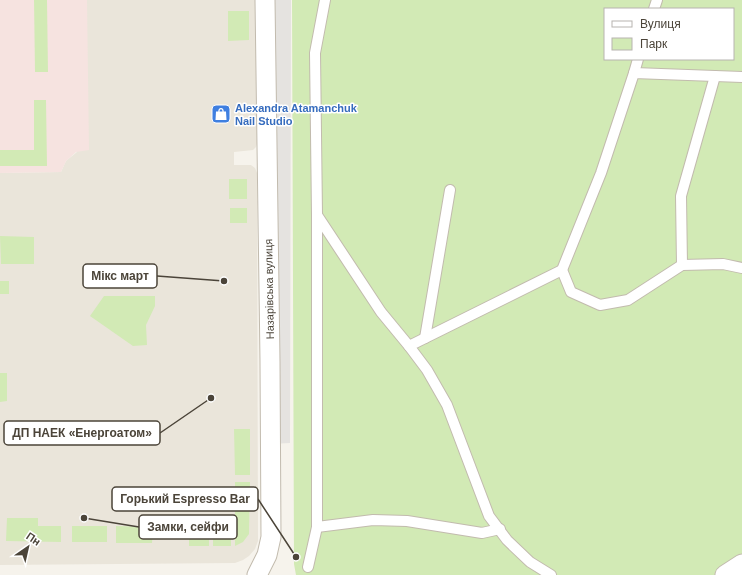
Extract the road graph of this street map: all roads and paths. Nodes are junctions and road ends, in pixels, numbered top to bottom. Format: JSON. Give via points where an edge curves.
{"nodes":[{"id":1,"x":265,"y":0,"type":"edge"},
{"id":2,"x":324,"y":0,"type":"edge"},
{"id":3,"x":638,"y":60,"type":"edge"},
{"id":4,"x":634,"y":73,"type":"junction"},
{"id":5,"x":715,"y":76,"type":"junction"},
{"id":6,"x":742,"y":77,"type":"edge"},
{"id":7,"x":450,"y":190,"type":"dead end"},
{"id":8,"x":317,"y":215,"type":"junction"},
{"id":9,"x":682,"y":266,"type":"junction"},
{"id":10,"x":742,"y":268,"type":"edge"},
{"id":11,"x":562,"y":270,"type":"junction"},
{"id":12,"x":425,"y":338,"type":"junction"},
{"id":13,"x":409,"y":346,"type":"junction"},
{"id":14,"x":317,"y":527,"type":"junction"},
{"id":15,"x":500,"y":529,"type":"junction"},
{"id":16,"x":742,"y":564,"type":"edge"},
{"id":17,"x":308,"y":567,"type":"dead end"},
{"id":18,"x":257,"y":575,"type":"edge"},
{"id":19,"x":551,"y":575,"type":"edge"},
{"id":20,"x":725,"y":575,"type":"edge"}],
"edges":[{"from":1,"to":18,"type":"street","name":"Назарівська вулиця","via":[[271,537],[267,554]]},
{"from":2,"to":8,"type":"lane","via":[[315,53]]},
{"from":3,"to":4,"type":"lane"},
{"from":4,"to":5,"type":"lane"},
{"from":4,"to":11,"type":"lane","via":[[601,173]]},
{"from":5,"to":6,"type":"lane"},
{"from":5,"to":9,"type":"lane","via":[[681,196]]},
{"from":7,"to":12,"type":"lane"},
{"from":8,"to":13,"type":"lane","via":[[380,312]]},
{"from":8,"to":14,"type":"lane"},
{"from":9,"to":10,"type":"lane","via":[[723,264]]},
{"from":9,"to":11,"type":"lane","via":[[628,300],[600,305],[570,292]]},
{"from":11,"to":12,"type":"lane"},
{"from":12,"to":13,"type":"lane"},
{"from":13,"to":15,"type":"lane","via":[[428,370],[447,405],[489,516]]},
{"from":14,"to":15,"type":"lane","via":[[393,520],[482,533]]},
{"from":14,"to":17,"type":"lane"},
{"from":15,"to":19,"type":"lane","via":[[530,562]]},
{"from":16,"to":20,"type":"street"}]}
